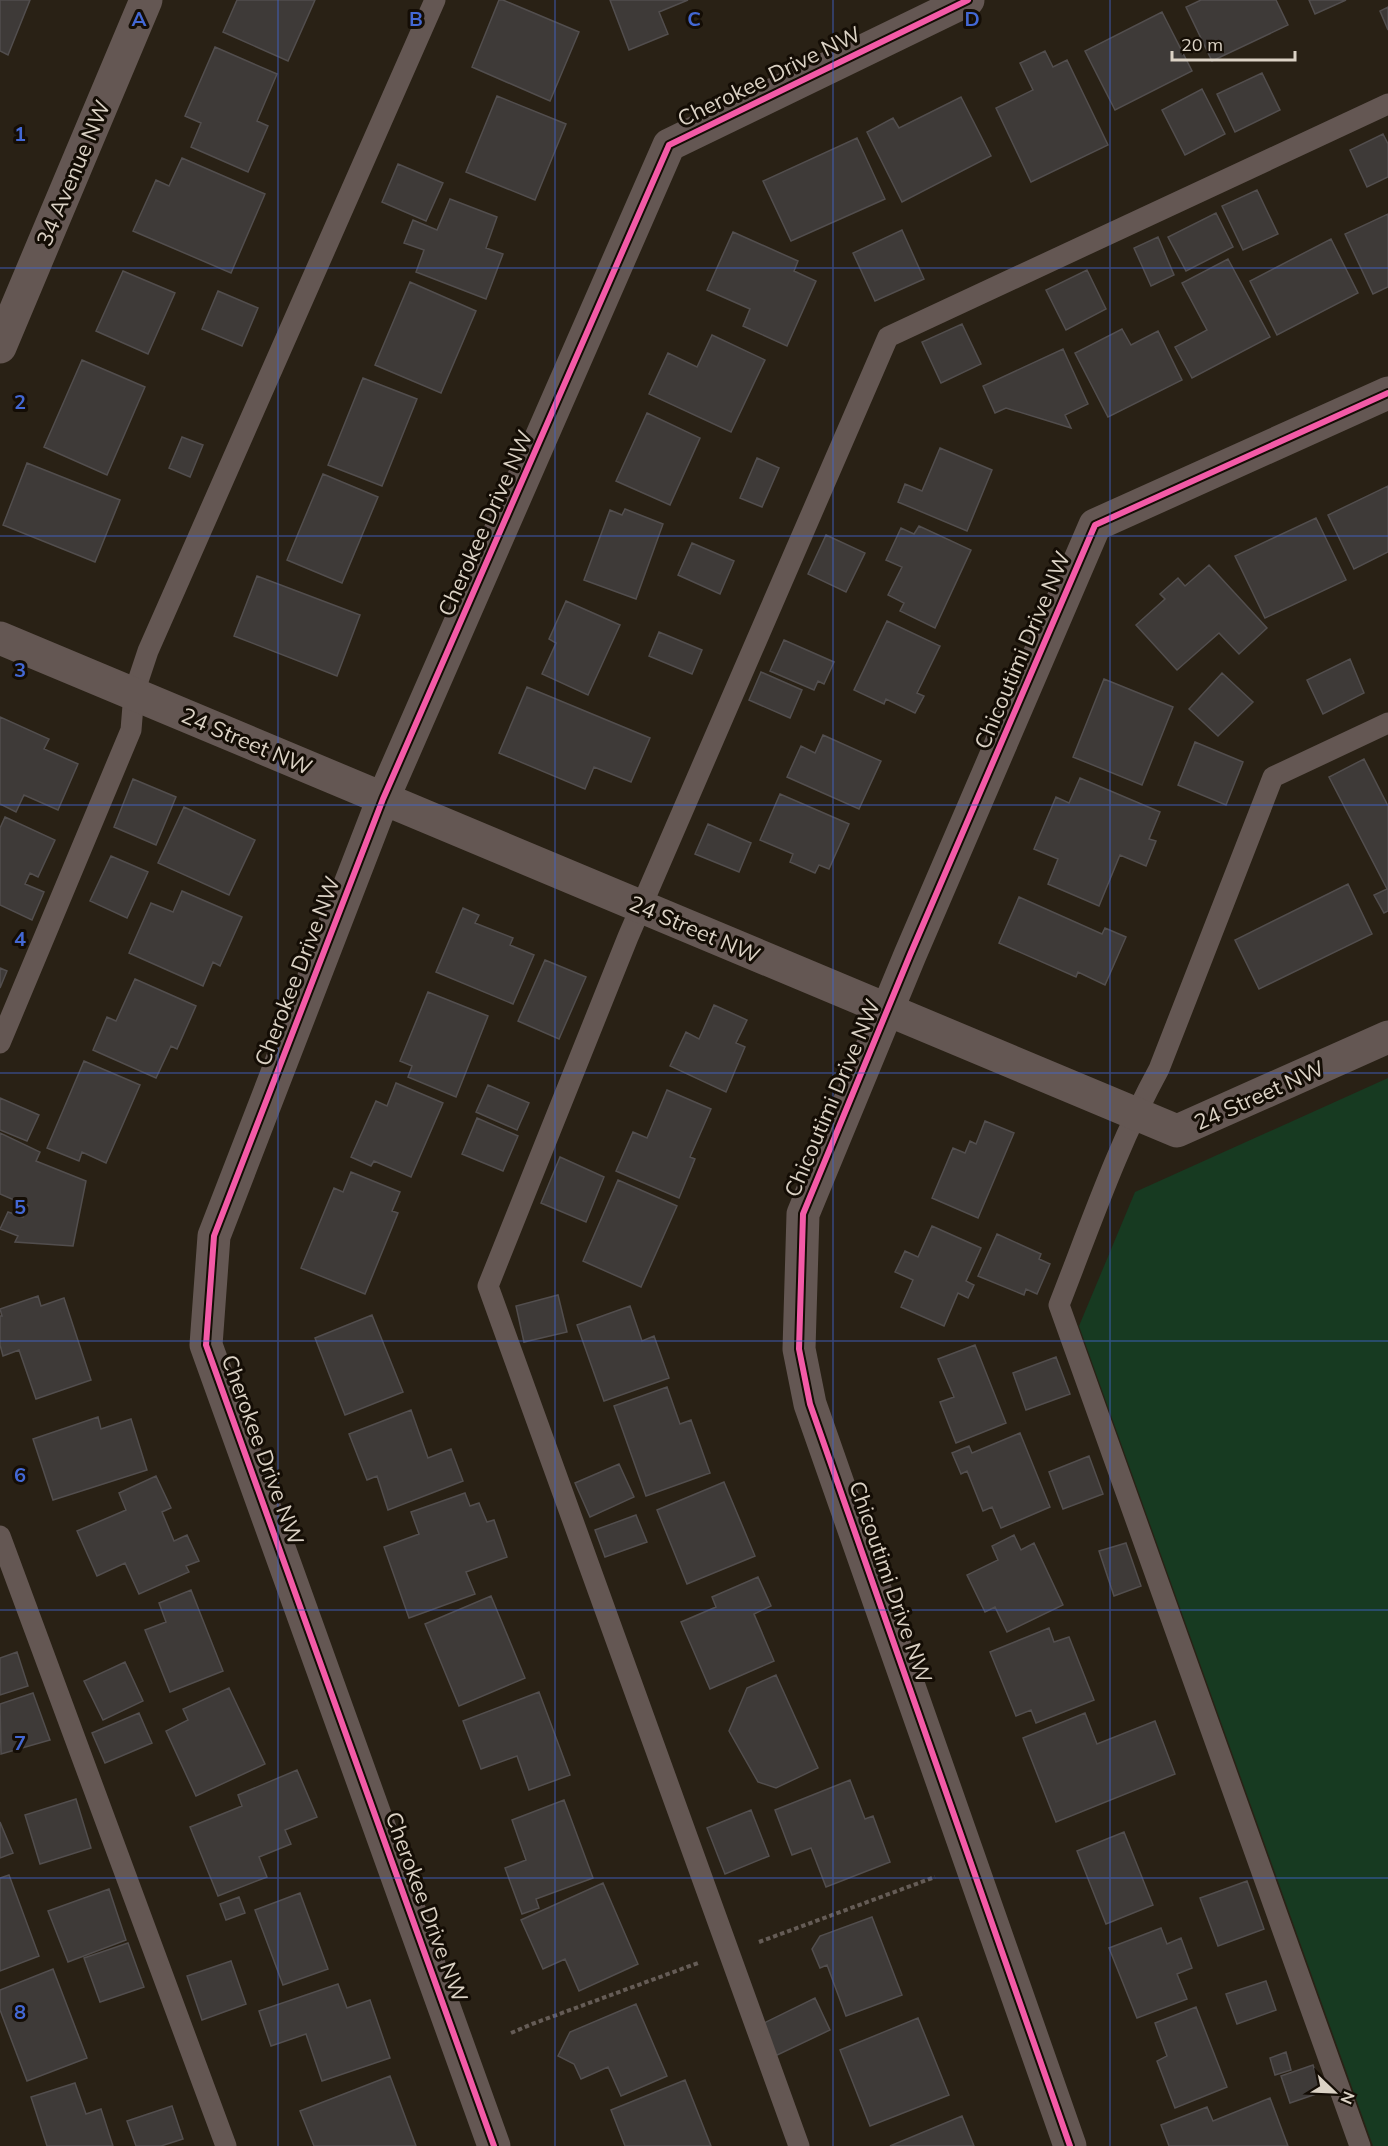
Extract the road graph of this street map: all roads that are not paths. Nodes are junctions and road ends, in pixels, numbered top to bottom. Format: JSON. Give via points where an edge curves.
{"nodes":[{"id":1,"x":146,"y":0,"type":"edge"},
{"id":2,"x":435,"y":0,"type":"edge"},
{"id":3,"x":968,"y":0,"type":"edge"},
{"id":4,"x":1388,"y":104,"type":"edge"},
{"id":5,"x":0,"y":347,"type":"edge"},
{"id":6,"x":1388,"y":393,"type":"edge"},
{"id":7,"x":0,"y":638,"type":"edge"},
{"id":8,"x":134,"y":693,"type":"junction"},
{"id":9,"x":1388,"y":723,"type":"edge"},
{"id":10,"x":383,"y":799,"type":"junction"},
{"id":11,"x":641,"y":906,"type":"junction"},
{"id":12,"x":889,"y":1010,"type":"junction"},
{"id":13,"x":1388,"y":1037,"type":"edge"},
{"id":14,"x":0,"y":1043,"type":"edge"},
{"id":15,"x":1135,"y":1113,"type":"junction"},
{"id":16,"x":0,"y":1536,"type":"edge"},
{"id":17,"x":226,"y":2146,"type":"edge"},
{"id":18,"x":494,"y":2146,"type":"edge"},
{"id":19,"x":799,"y":2146,"type":"edge"},
{"id":20,"x":1070,"y":2146,"type":"edge"},
{"id":21,"x":1360,"y":2146,"type":"edge"}],
"edges":[{"from":1,"to":5,"type":"street","name":"34 Avenue NW"},
{"from":2,"to":8,"type":"lane","via":[[153,640]]},
{"from":3,"to":10,"type":"street","name":"Cherokee Drive NW","via":[[669,145]]},
{"from":4,"to":11,"type":"lane","via":[[888,337]]},
{"from":6,"to":12,"type":"street","name":"Chicoutimi Drive NW","via":[[1095,525]]},
{"from":7,"to":8,"type":"street","name":"24 Street NW"},
{"from":8,"to":10,"type":"street","name":"24 Street NW"},
{"from":8,"to":14,"type":"lane","via":[[130,730]]},
{"from":9,"to":15,"type":"lane","via":[[1273,777],[1159,1069]]},
{"from":10,"to":11,"type":"street","name":"24 Street NW"},
{"from":10,"to":18,"type":"street","name":"Cherokee Drive NW","via":[[214,1236],[206,1345]]},
{"from":11,"to":12,"type":"street","name":"24 Street NW"},
{"from":11,"to":19,"type":"lane","via":[[488,1286]]},
{"from":12,"to":15,"type":"street","name":"24 Street NW"},
{"from":12,"to":20,"type":"street","name":"Chicoutimi Drive NW","via":[[803,1214],[799,1349],[810,1404]]},
{"from":13,"to":15,"type":"street","name":"24 Street NW","via":[[1178,1131]]},
{"from":15,"to":21,"type":"lane","via":[[1059,1305]]},
{"from":16,"to":17,"type":"lane"}]}
